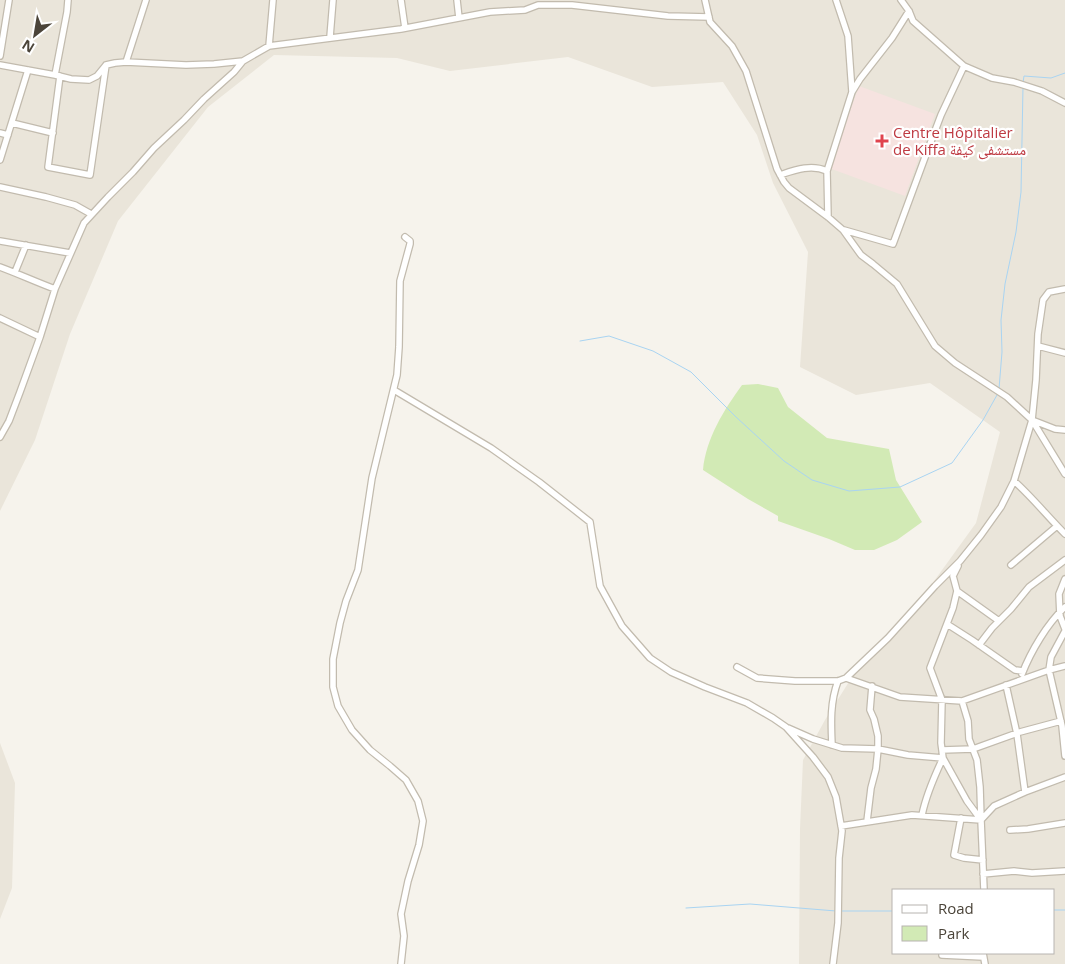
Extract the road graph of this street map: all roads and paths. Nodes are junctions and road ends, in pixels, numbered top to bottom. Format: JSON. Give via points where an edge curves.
{"nodes":[{"id":1,"x":9,"y":0,"type":"edge"},
{"id":2,"x":68,"y":0,"type":"edge"},
{"id":3,"x":146,"y":0,"type":"edge"},
{"id":4,"x":273,"y":0,"type":"edge"},
{"id":5,"x":333,"y":0,"type":"edge"},
{"id":6,"x":401,"y":0,"type":"edge"},
{"id":7,"x":456,"y":0,"type":"edge"},
{"id":8,"x":530,"y":0,"type":"edge"},
{"id":9,"x":705,"y":0,"type":"edge"},
{"id":10,"x":836,"y":0,"type":"edge"},
{"id":11,"x":901,"y":0,"type":"edge"},
{"id":12,"x":565,"y":3,"type":"edge"},
{"id":13,"x":530,"y":8,"type":"junction"},
{"id":14,"x":909,"y":11,"type":"junction"},
{"id":15,"x":709,"y":17,"type":"junction"},
{"id":16,"x":459,"y":18,"type":"junction"},
{"id":17,"x":3,"y":22,"type":"edge"},
{"id":18,"x":405,"y":28,"type":"junction"},
{"id":19,"x":330,"y":37,"type":"junction"},
{"id":20,"x":269,"y":46,"type":"junction"},
{"id":21,"x":0,"y":56,"type":"edge"},
{"id":22,"x":243,"y":61,"type":"junction"},
{"id":23,"x":126,"y":62,"type":"junction"},
{"id":24,"x":0,"y":65,"type":"edge"},
{"id":25,"x":106,"y":65,"type":"junction"},
{"id":26,"x":964,"y":66,"type":"junction"},
{"id":27,"x":28,"y":70,"type":"junction"},
{"id":28,"x":58,"y":75,"type":"junction"},
{"id":29,"x":852,"y":92,"type":"junction"},
{"id":30,"x":1065,"y":103,"type":"edge"},
{"id":31,"x":12,"y":123,"type":"junction"},
{"id":32,"x":0,"y":133,"type":"edge"},
{"id":33,"x":53,"y":133,"type":"junction"},
{"id":34,"x":8,"y":135,"type":"junction"},
{"id":35,"x":0,"y":160,"type":"edge"},
{"id":36,"x":827,"y":171,"type":"junction"},
{"id":37,"x":780,"y":175,"type":"junction"},
{"id":38,"x":0,"y":187,"type":"edge"},
{"id":39,"x":92,"y":214,"type":"junction"},
{"id":40,"x":828,"y":216,"type":"junction"},
{"id":41,"x":843,"y":230,"type":"junction"},
{"id":42,"x":405,"y":237,"type":"dead end"},
{"id":43,"x":0,"y":242,"type":"edge"},
{"id":44,"x":26,"y":245,"type":"junction"},
{"id":45,"x":70,"y":253,"type":"junction"},
{"id":46,"x":0,"y":268,"type":"edge"},
{"id":47,"x":15,"y":272,"type":"junction"},
{"id":48,"x":55,"y":289,"type":"junction"},
{"id":49,"x":1065,"y":289,"type":"edge"},
{"id":50,"x":0,"y":318,"type":"edge"},
{"id":51,"x":40,"y":337,"type":"junction"},
{"id":52,"x":1038,"y":346,"type":"junction"},
{"id":53,"x":1065,"y":353,"type":"edge"},
{"id":54,"x":394,"y":390,"type":"junction"},
{"id":55,"x":1032,"y":420,"type":"junction"},
{"id":56,"x":1065,"y":430,"type":"edge"},
{"id":57,"x":0,"y":437,"type":"edge"},
{"id":58,"x":1065,"y":474,"type":"edge"},
{"id":59,"x":1014,"y":481,"type":"junction"},
{"id":60,"x":1057,"y":526,"type":"junction"},
{"id":61,"x":1065,"y":534,"type":"edge"},
{"id":62,"x":1065,"y":560,"type":"edge"},
{"id":63,"x":960,"y":562,"type":"junction"},
{"id":64,"x":1011,"y":565,"type":"dead end"},
{"id":65,"x":1065,"y":579,"type":"edge"},
{"id":66,"x":957,"y":591,"type":"junction"},
{"id":67,"x":1059,"y":594,"type":"junction"},
{"id":68,"x":1065,"y":597,"type":"edge"},
{"id":69,"x":1062,"y":610,"type":"edge"},
{"id":70,"x":999,"y":620,"type":"junction"},
{"id":71,"x":947,"y":624,"type":"junction"},
{"id":72,"x":1065,"y":630,"type":"edge"},
{"id":73,"x":978,"y":645,"type":"junction"},
{"id":74,"x":1065,"y":666,"type":"edge"},
{"id":75,"x":737,"y":667,"type":"dead end"},
{"id":76,"x":1049,"y":670,"type":"junction"},
{"id":77,"x":1023,"y":671,"type":"junction"},
{"id":78,"x":846,"y":678,"type":"junction"},
{"id":79,"x":1020,"y":680,"type":"junction"},
{"id":80,"x":838,"y":681,"type":"junction"},
{"id":81,"x":1006,"y":685,"type":"junction"},
{"id":82,"x":872,"y":686,"type":"junction"},
{"id":83,"x":942,"y":700,"type":"junction"},
{"id":84,"x":962,"y":701,"type":"junction"},
{"id":85,"x":1061,"y":720,"type":"junction"},
{"id":86,"x":786,"y":727,"type":"junction"},
{"id":87,"x":1017,"y":734,"type":"junction"},
{"id":88,"x":832,"y":745,"type":"junction"},
{"id":89,"x":878,"y":749,"type":"junction"},
{"id":90,"x":942,"y":750,"type":"junction"},
{"id":91,"x":973,"y":750,"type":"junction"},
{"id":92,"x":1065,"y":756,"type":"edge"},
{"id":93,"x":943,"y":758,"type":"junction"},
{"id":94,"x":1065,"y":777,"type":"edge"},
{"id":95,"x":1025,"y":792,"type":"junction"},
{"id":96,"x":922,"y":815,"type":"junction"},
{"id":97,"x":961,"y":818,"type":"junction"},
{"id":98,"x":981,"y":820,"type":"junction"},
{"id":99,"x":867,"y":821,"type":"junction"},
{"id":100,"x":1065,"y":823,"type":"edge"},
{"id":101,"x":841,"y":826,"type":"junction"},
{"id":102,"x":1010,"y":830,"type":"dead end"},
{"id":103,"x":983,"y":860,"type":"junction"},
{"id":104,"x":1065,"y":871,"type":"edge"},
{"id":105,"x":983,"y":874,"type":"junction"},
{"id":106,"x":984,"y":889,"type":"edge"},
{"id":107,"x":942,"y":955,"type":"dead end"},
{"id":108,"x":983,"y":955,"type":"edge"},
{"id":109,"x":401,"y":964,"type":"edge"},
{"id":110,"x":833,"y":964,"type":"edge"},
{"id":111,"x":985,"y":964,"type":"edge"}],
"edges":[{"from":1,"to":17,"type":"street"},
{"from":2,"to":28,"type":"street"},
{"from":3,"to":23,"type":"street"},
{"from":4,"to":20,"type":"street"},
{"from":5,"to":19,"type":"street"},
{"from":6,"to":18,"type":"street"},
{"from":7,"to":16,"type":"street"},
{"from":8,"to":13,"type":"street"},
{"from":9,"to":15,"type":"street"},
{"from":10,"to":29,"type":"street","via":[[848,36]]},
{"from":11,"to":14,"type":"street"},
{"from":12,"to":13,"type":"street"},
{"from":12,"to":15,"type":"street","via":[[668,16]]},
{"from":13,"to":16,"type":"street"},
{"from":14,"to":26,"type":"street","via":[[913,21]]},
{"from":14,"to":29,"type":"street"},
{"from":15,"to":37,"type":"street","via":[[732,46],[746,71]]},
{"from":16,"to":18,"type":"street"},
{"from":17,"to":21,"type":"street"},
{"from":18,"to":19,"type":"street"},
{"from":19,"to":20,"type":"street"},
{"from":20,"to":22,"type":"street"},
{"from":22,"to":23,"type":"street","via":[[186,65]]},
{"from":22,"to":39,"type":"street"},
{"from":23,"to":25,"type":"street"},
{"from":24,"to":27,"type":"street"},
{"from":25,"to":28,"type":"street","via":[[89,80]]},
{"from":25,"to":33,"type":"street","via":[[90,175],[48,167]]},
{"from":26,"to":30,"type":"street","via":[[992,78],[1042,91]]},
{"from":26,"to":41,"type":"street","via":[[941,115],[893,244]]},
{"from":27,"to":28,"type":"street"},
{"from":27,"to":31,"type":"street"},
{"from":28,"to":33,"type":"street"},
{"from":29,"to":36,"type":"street"},
{"from":31,"to":33,"type":"street"},
{"from":31,"to":34,"type":"street"},
{"from":32,"to":34,"type":"street"},
{"from":34,"to":35,"type":"street"},
{"from":36,"to":37,"type":"street","via":[[807,168]]},
{"from":36,"to":40,"type":"street"},
{"from":37,"to":40,"type":"street","via":[[796,194]]},
{"from":38,"to":39,"type":"street","via":[[75,205]]},
{"from":39,"to":45,"type":"street","via":[[84,223]]},
{"from":40,"to":41,"type":"street"},
{"from":41,"to":55,"type":"street","via":[[861,256],[896,284],[935,346]]},
{"from":42,"to":54,"type":"street","via":[[410,244],[400,281],[400,347]]},
{"from":43,"to":44,"type":"street"},
{"from":44,"to":45,"type":"street"},
{"from":44,"to":47,"type":"street"},
{"from":45,"to":48,"type":"street"},
{"from":46,"to":47,"type":"street"},
{"from":47,"to":48,"type":"street"},
{"from":48,"to":51,"type":"street"},
{"from":49,"to":52,"type":"street","via":[[1048,292],[1043,300]]},
{"from":50,"to":51,"type":"street"},
{"from":51,"to":57,"type":"street","via":[[12,414]]},
{"from":52,"to":53,"type":"street"},
{"from":52,"to":55,"type":"street"},
{"from":54,"to":86,"type":"street","via":[[491,448],[590,522],[600,586],[622,626],[650,658],[671,672],[747,702]]},
{"from":54,"to":109,"type":"street","via":[[372,478],[358,570],[340,623],[332,687],[338,706],[352,730],[406,780],[422,814],[419,845],[401,914],[404,936]]},
{"from":55,"to":56,"type":"street"},
{"from":55,"to":58,"type":"street"},
{"from":55,"to":59,"type":"street"},
{"from":59,"to":60,"type":"street"},
{"from":59,"to":63,"type":"street","via":[[1001,508]]},
{"from":60,"to":61,"type":"street"},
{"from":60,"to":64,"type":"street"},
{"from":62,"to":70,"type":"street","via":[[1029,587]]},
{"from":63,"to":66,"type":"street","via":[[954,576]]},
{"from":63,"to":78,"type":"street"},
{"from":65,"to":67,"type":"street"},
{"from":66,"to":70,"type":"street"},
{"from":66,"to":71,"type":"street"},
{"from":67,"to":68,"type":"street"},
{"from":67,"to":69,"type":"street"},
{"from":69,"to":72,"type":"street"},
{"from":69,"to":77,"type":"street","via":[[1039,641]]},
{"from":70,"to":73,"type":"street"},
{"from":71,"to":73,"type":"street"},
{"from":71,"to":83,"type":"street","via":[[930,668]]},
{"from":72,"to":76,"type":"street","via":[[1051,658]]},
{"from":73,"to":77,"type":"street","via":[[1015,670]]},
{"from":74,"to":76,"type":"street"},
{"from":75,"to":80,"type":"street","via":[[757,678]]},
{"from":76,"to":79,"type":"street"},
{"from":76,"to":85,"type":"street"},
{"from":77,"to":79,"type":"street"},
{"from":78,"to":80,"type":"street"},
{"from":78,"to":82,"type":"street"},
{"from":79,"to":81,"type":"street"},
{"from":80,"to":88,"type":"street","via":[[831,717]]},
{"from":81,"to":84,"type":"street"},
{"from":81,"to":87,"type":"street"},
{"from":82,"to":83,"type":"street","via":[[900,696]]},
{"from":82,"to":89,"type":"street","via":[[870,710],[878,736]]},
{"from":83,"to":84,"type":"street"},
{"from":83,"to":90,"type":"street"},
{"from":84,"to":91,"type":"street"},
{"from":85,"to":87,"type":"street"},
{"from":85,"to":92,"type":"street"},
{"from":86,"to":88,"type":"street"},
{"from":86,"to":101,"type":"street","via":[[828,777],[836,797]]},
{"from":87,"to":91,"type":"street"},
{"from":87,"to":95,"type":"street"},
{"from":88,"to":89,"type":"street"},
{"from":89,"to":93,"type":"street"},
{"from":89,"to":99,"type":"street"},
{"from":90,"to":91,"type":"street"},
{"from":90,"to":93,"type":"street"},
{"from":91,"to":98,"type":"street","via":[[977,760]]},
{"from":93,"to":96,"type":"street","via":[[934,775]]},
{"from":93,"to":98,"type":"street","via":[[966,801]]},
{"from":94,"to":95,"type":"street"},
{"from":95,"to":98,"type":"street","via":[[994,806]]},
{"from":96,"to":97,"type":"street"},
{"from":96,"to":99,"type":"street"},
{"from":97,"to":98,"type":"street"},
{"from":97,"to":103,"type":"street","via":[[954,855]]},
{"from":98,"to":103,"type":"street"},
{"from":99,"to":101,"type":"street"},
{"from":100,"to":102,"type":"street"},
{"from":101,"to":110,"type":"street","via":[[838,923]]},
{"from":103,"to":105,"type":"street"},
{"from":104,"to":105,"type":"street"},
{"from":105,"to":106,"type":"street"},
{"from":107,"to":108,"type":"street"},
{"from":108,"to":111,"type":"street"}]}
